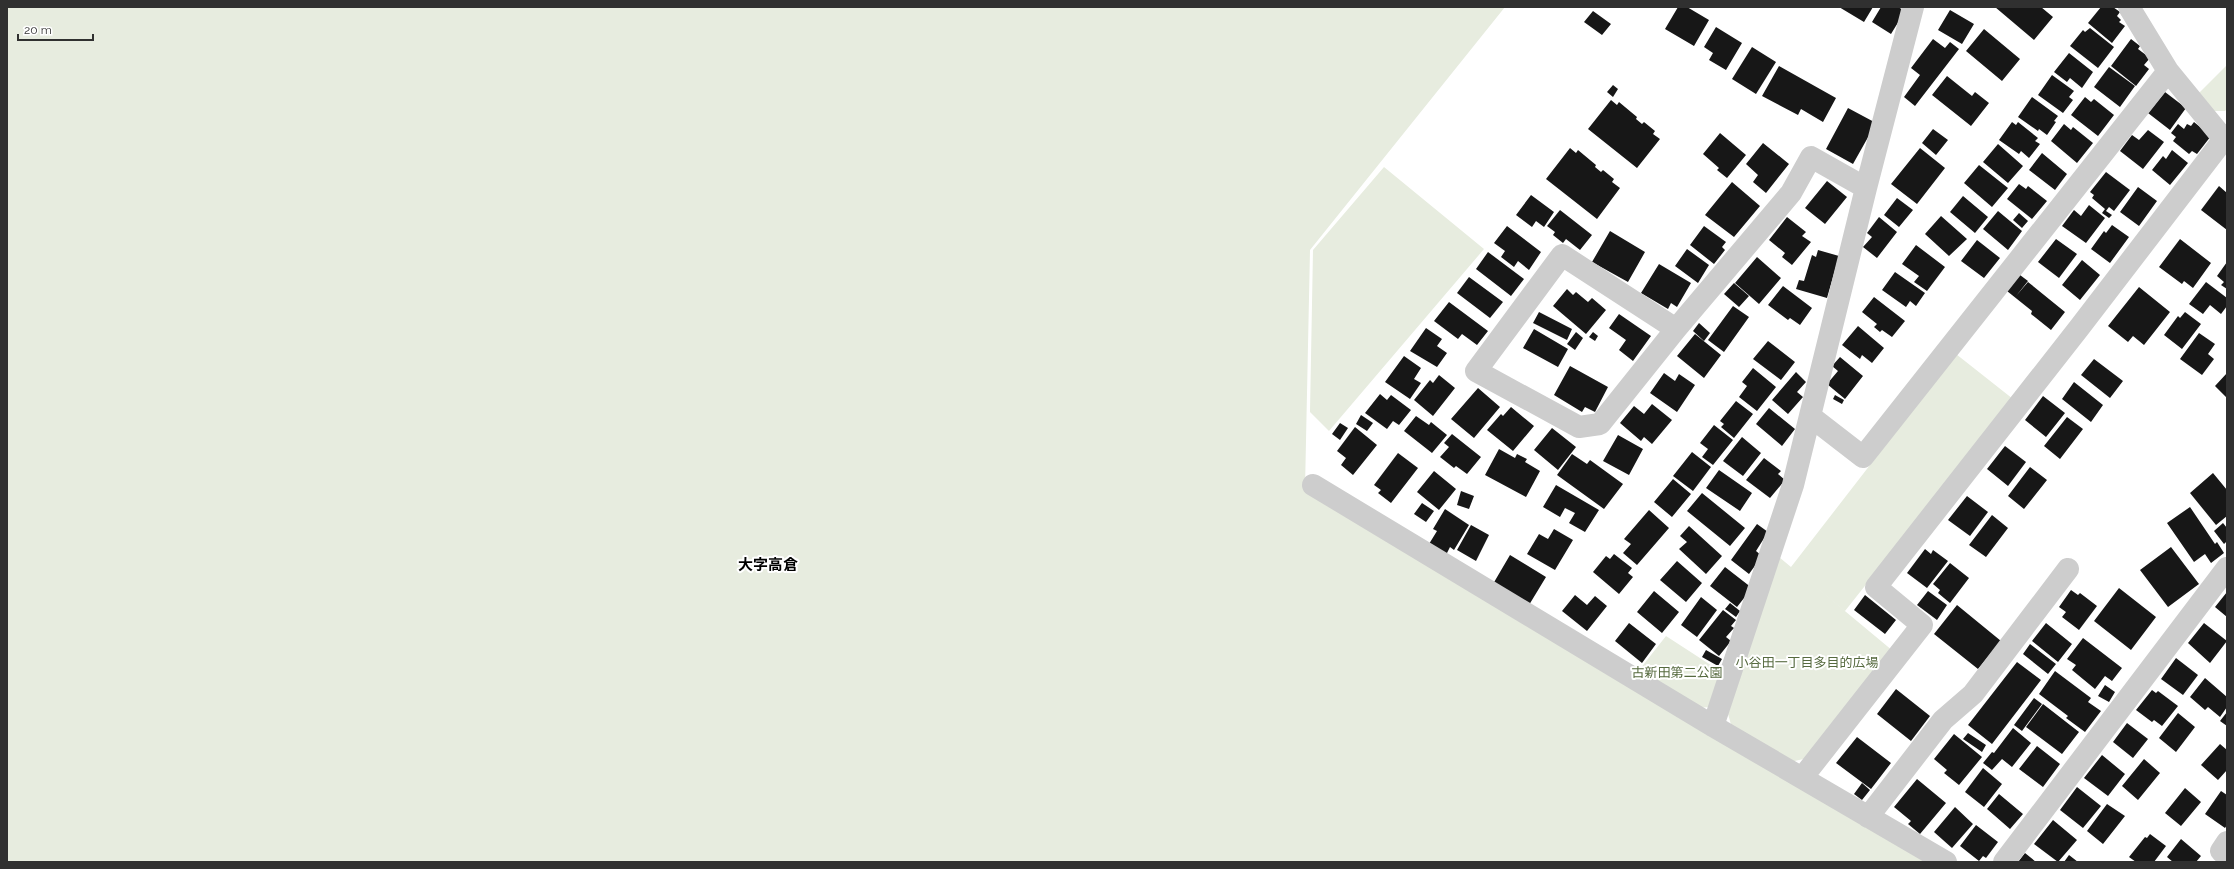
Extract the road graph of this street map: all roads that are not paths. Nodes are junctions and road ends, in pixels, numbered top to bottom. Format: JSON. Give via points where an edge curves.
{"nodes":[{"id":1,"x":1913,"y":7,"type":"edge"},
{"id":2,"x":2129,"y":7,"type":"edge"},
{"id":3,"x":2168,"y":71,"type":"junction"},
{"id":4,"x":2226,"y":139,"type":"edge"},
{"id":5,"x":1866,"y":188,"type":"junction"},
{"id":6,"x":1676,"y":329,"type":"junction"},
{"id":7,"x":1810,"y":416,"type":"junction"},
{"id":8,"x":1313,"y":485,"type":"dead end"},
{"id":9,"x":2227,"y":568,"type":"edge"},
{"id":10,"x":2068,"y":569,"type":"dead end"},
{"id":11,"x":1713,"y":726,"type":"junction"},
{"id":12,"x":1802,"y":778,"type":"junction"},
{"id":13,"x":1868,"y":817,"type":"junction"},
{"id":14,"x":2227,"y":842,"type":"edge"},
{"id":15,"x":2227,"y":856,"type":"edge"},
{"id":16,"x":1946,"y":862,"type":"edge"},
{"id":17,"x":2004,"y":862,"type":"edge"}],
"edges":[{"from":1,"to":5,"type":"street"},
{"from":2,"to":3,"type":"street"},
{"from":3,"to":4,"type":"street"},
{"from":3,"to":7,"type":"street","via":[[1863,457]]},
{"from":4,"to":12,"type":"street","via":[[1876,587],[1922,625]]},
{"from":5,"to":6,"type":"street","via":[[1811,157],[1791,193]]},
{"from":5,"to":7,"type":"street"},
{"from":6,"to":6,"type":"street","via":[[1600,424],[1579,427],[1476,371],[1562,255]]},
{"from":7,"to":11,"type":"street","via":[[1793,485]]},
{"from":8,"to":11,"type":"street"},
{"from":9,"to":17,"type":"street"},
{"from":10,"to":13,"type":"street","via":[[1973,694],[1943,720]]},
{"from":11,"to":12,"type":"street"},
{"from":12,"to":13,"type":"street"},
{"from":13,"to":16,"type":"street"},
{"from":14,"to":15,"type":"street","via":[[2221,851]]}]}
